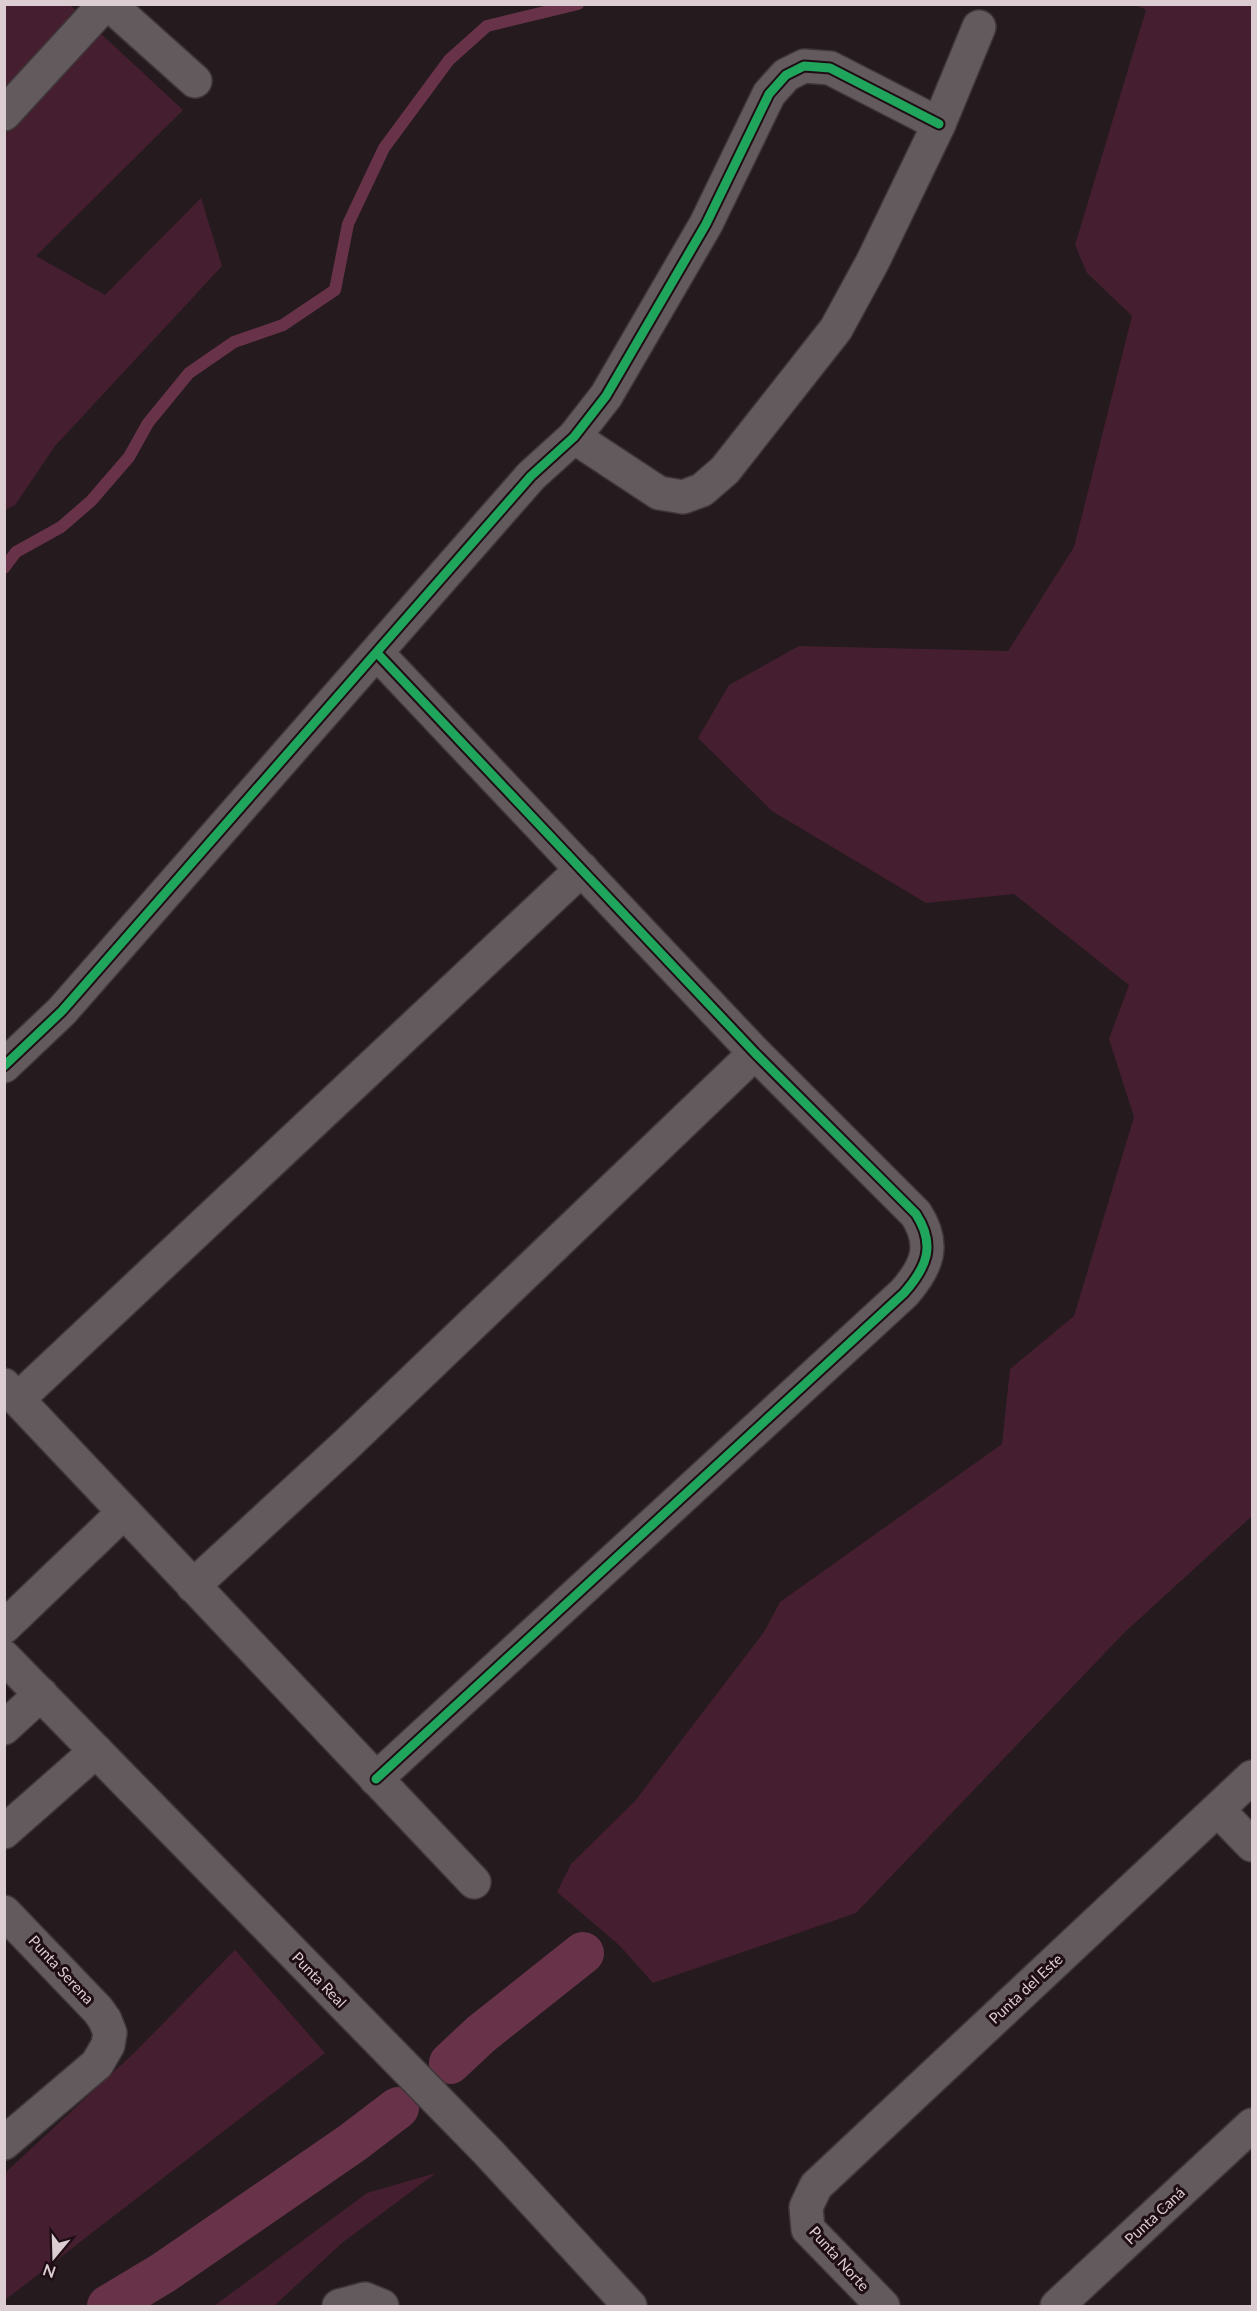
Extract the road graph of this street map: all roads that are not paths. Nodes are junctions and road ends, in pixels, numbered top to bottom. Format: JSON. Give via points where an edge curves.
{"nodes":[{"id":1,"x":105,"y":4,"type":"edge"},
{"id":2,"x":109,"y":4,"type":"edge"},
{"id":3,"x":979,"y":27,"type":"dead end"},
{"id":4,"x":195,"y":81,"type":"dead end"},
{"id":5,"x":4,"y":114,"type":"edge"},
{"id":6,"x":939,"y":124,"type":"junction"},
{"id":7,"x":574,"y":436,"type":"junction"},
{"id":8,"x":377,"y":653,"type":"junction"},
{"id":9,"x":582,"y":869,"type":"junction"},
{"id":10,"x":755,"y":1053,"type":"junction"},
{"id":11,"x":4,"y":1066,"type":"edge"},
{"id":12,"x":11,"y":1392,"type":"edge"},
{"id":13,"x":124,"y":1512,"type":"junction"},
{"id":14,"x":193,"y":1586,"type":"junction"},
{"id":15,"x":4,"y":1627,"type":"edge"},
{"id":16,"x":4,"y":1657,"type":"edge"},
{"id":17,"x":41,"y":1694,"type":"junction"},
{"id":18,"x":4,"y":1728,"type":"edge"},
{"id":19,"x":96,"y":1751,"type":"junction"},
{"id":20,"x":1252,"y":1777,"type":"edge"},
{"id":21,"x":376,"y":1779,"type":"junction"},
{"id":22,"x":1218,"y":1810,"type":"junction"},
{"id":23,"x":4,"y":1832,"type":"edge"},
{"id":24,"x":1252,"y":1845,"type":"edge"},
{"id":25,"x":474,"y":1882,"type":"dead end"},
{"id":26,"x":4,"y":1912,"type":"edge"},
{"id":27,"x":1252,"y":2125,"type":"edge"},
{"id":28,"x":4,"y":2143,"type":"edge"},
{"id":29,"x":806,"y":2207,"type":"joint"},
{"id":30,"x":630,"y":2307,"type":"edge"},
{"id":31,"x":883,"y":2307,"type":"edge"},
{"id":32,"x":1057,"y":2307,"type":"edge"}],
"edges":[{"from":1,"to":5,"type":"street"},
{"from":2,"to":4,"type":"street"},
{"from":3,"to":6,"type":"street"},
{"from":6,"to":7,"type":"street","via":[[836,329],[725,470],[702,490],[683,497],[659,493]]},
{"from":6,"to":7,"type":"street","via":[[830,68],[804,66],[786,75],[769,94],[706,224],[606,396]]},
{"from":7,"to":8,"type":"street","via":[[531,476]]},
{"from":8,"to":9,"type":"street"},
{"from":8,"to":11,"type":"street","via":[[62,1011]]},
{"from":9,"to":10,"type":"street"},
{"from":9,"to":12,"type":"street"},
{"from":10,"to":14,"type":"street","via":[[355,1437]]},
{"from":10,"to":21,"type":"street","via":[[916,1214],[928,1241],[923,1266],[904,1293]]},
{"from":12,"to":13,"type":"street"},
{"from":13,"to":14,"type":"street"},
{"from":13,"to":15,"type":"street"},
{"from":14,"to":21,"type":"street"},
{"from":16,"to":17,"type":"street","name":"Punta Real"},
{"from":17,"to":18,"type":"street"},
{"from":17,"to":19,"type":"street","name":"Punta Real"},
{"from":19,"to":23,"type":"street"},
{"from":19,"to":30,"type":"street","name":"Punta Real","via":[[488,2152]]},
{"from":20,"to":22,"type":"street","name":"Punta del Este"},
{"from":21,"to":25,"type":"street"},
{"from":22,"to":24,"type":"street"},
{"from":22,"to":29,"type":"street","name":"Punta del Este","via":[[831,2170],[816,2186]]},
{"from":26,"to":28,"type":"street","name":"Punta Serena","via":[[98,2010],[110,2033],[97,2064]]},
{"from":27,"to":32,"type":"street","name":"Punta Caná"},
{"from":29,"to":31,"type":"street","name":"Punta Norte","via":[[808,2229]]}]}
